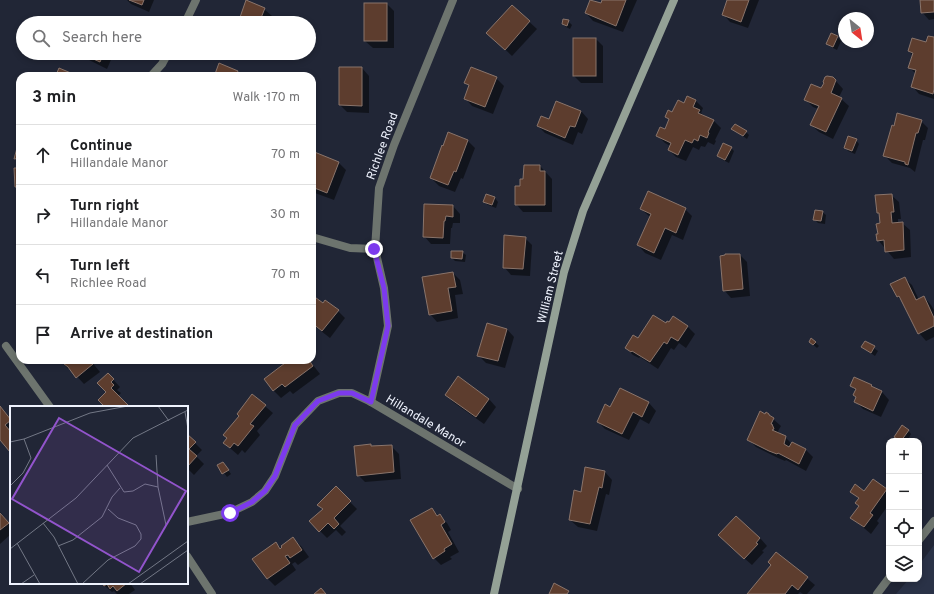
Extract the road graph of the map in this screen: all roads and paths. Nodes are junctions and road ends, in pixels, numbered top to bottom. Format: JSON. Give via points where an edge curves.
{"nodes":[{"id":1,"x":196,"y":0,"type":"edge"},
{"id":2,"x":453,"y":0,"type":"edge"},
{"id":3,"x":674,"y":0,"type":"edge"},
{"id":4,"x":188,"y":16,"type":"edge"},
{"id":5,"x":164,"y":60,"type":"edge"},
{"id":6,"x":155,"y":72,"type":"edge"},
{"id":7,"x":316,"y":238,"type":"edge"},
{"id":8,"x":374,"y":249,"type":"junction"},
{"id":9,"x":6,"y":346,"type":"dead end"},
{"id":10,"x":16,"y":360,"type":"edge"},
{"id":11,"x":19,"y":364,"type":"edge"},
{"id":12,"x":371,"y":402,"type":"junction"},
{"id":13,"x":49,"y":406,"type":"edge"},
{"id":14,"x":518,"y":489,"type":"junction"},
{"id":15,"x":934,"y":521,"type":"edge"},
{"id":16,"x":188,"y":522,"type":"edge"},
{"id":17,"x":922,"y":536,"type":"edge"},
{"id":18,"x":188,"y":558,"type":"edge"},
{"id":19,"x":886,"y":582,"type":"edge"},
{"id":20,"x":212,"y":594,"type":"edge"},
{"id":21,"x":494,"y":594,"type":"edge"},
{"id":22,"x":877,"y":594,"type":"edge"}],
"edges":[{"from":1,"to":4,"type":"street"},
{"from":2,"to":8,"type":"street","name":"Richlee Road","via":[[394,145],[380,188]]},
{"from":3,"to":14,"type":"street","name":"William Street","via":[[583,211],[564,272]]},
{"from":5,"to":6,"type":"street"},
{"from":7,"to":8,"type":"street","via":[[350,248]]},
{"from":8,"to":12,"type":"street","name":"Richlee Road","via":[[384,288],[388,326]]},
{"from":9,"to":10,"type":"street"},
{"from":11,"to":13,"type":"street"},
{"from":12,"to":14,"type":"street","name":"Hillandale Manor"},
{"from":12,"to":16,"type":"street","name":"Hillandale Manor","via":[[352,393],[339,393],[318,401],[295,425],[275,476],[265,491],[252,502],[230,513]]},
{"from":14,"to":21,"type":"street","name":"William Street"},
{"from":15,"to":17,"type":"street"},
{"from":18,"to":20,"type":"street"},
{"from":19,"to":22,"type":"street"}]}
